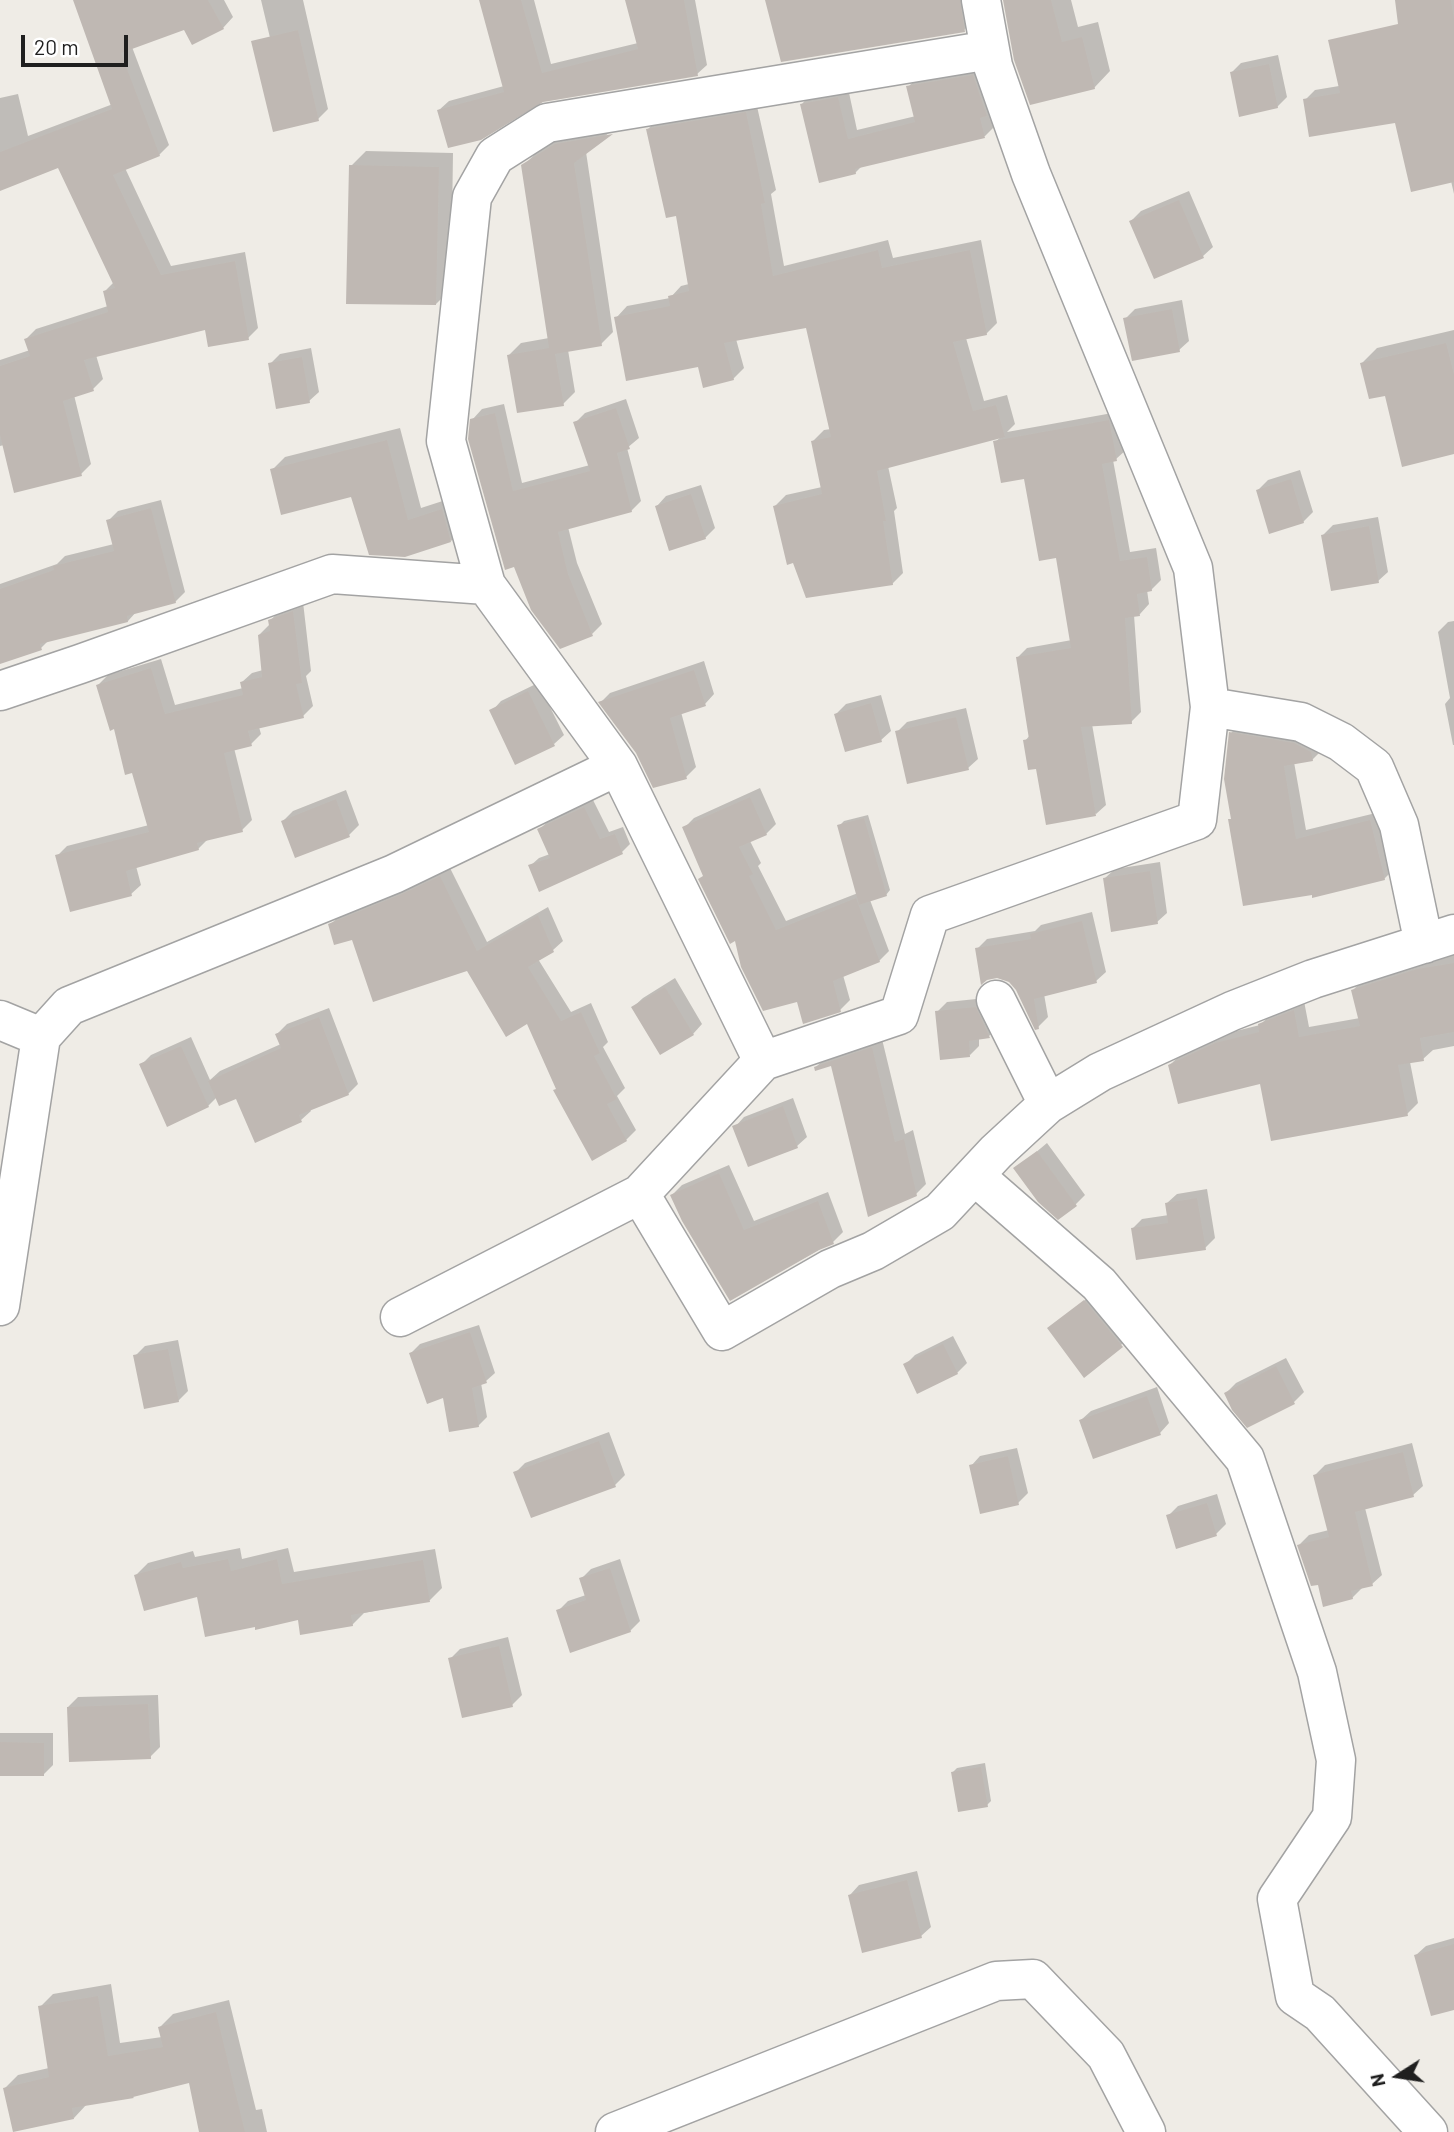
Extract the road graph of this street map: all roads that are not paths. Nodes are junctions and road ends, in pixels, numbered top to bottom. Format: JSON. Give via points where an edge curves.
{"nodes":[{"id":1,"x":981,"y":0,"type":"edge"},
{"id":2,"x":990,"y":50,"type":"junction"},
{"id":3,"x":486,"y":585,"type":"junction"},
{"id":4,"x":0,"y":691,"type":"edge"},
{"id":5,"x":1210,"y":707,"type":"junction"},
{"id":6,"x":618,"y":766,"type":"junction"},
{"id":7,"x":1439,"y":939,"type":"edge"},
{"id":8,"x":996,"y":1000,"type":"dead end"},
{"id":9,"x":0,"y":1020,"type":"edge"},
{"id":10,"x":41,"y":1037,"type":"junction"},
{"id":11,"x":763,"y":1061,"type":"junction"},
{"id":12,"x":1048,"y":1104,"type":"junction"},
{"id":13,"x":975,"y":1176,"type":"junction"},
{"id":14,"x":640,"y":1194,"type":"junction"},
{"id":15,"x":7,"y":1208,"type":"edge"},
{"id":16,"x":0,"y":1306,"type":"edge"},
{"id":17,"x":400,"y":1317,"type":"dead end"},
{"id":18,"x":615,"y":2132,"type":"edge"},
{"id":19,"x":1146,"y":2132,"type":"edge"},
{"id":20,"x":1428,"y":2132,"type":"edge"}],
"edges":[{"from":1,"to":2,"type":"street"},
{"from":2,"to":3,"type":"street","via":[[547,123],[495,156],[472,197],[446,442]]},
{"from":2,"to":5,"type":"street","via":[[1031,174],[1194,568]]},
{"from":3,"to":4,"type":"street","via":[[332,574]]},
{"from":3,"to":6,"type":"street"},
{"from":5,"to":7,"type":"street","via":[[1301,722],[1341,742],[1374,766]]},
{"from":5,"to":11,"type":"street","via":[[1197,820],[930,915],[899,1015]]},
{"from":6,"to":10,"type":"street","via":[[394,874],[69,1006]]},
{"from":6,"to":11,"type":"street"},
{"from":7,"to":12,"type":"street","via":[[1313,979],[1232,1011],[1100,1072]]},
{"from":8,"to":12,"type":"street"},
{"from":9,"to":10,"type":"street"},
{"from":10,"to":15,"type":"street"},
{"from":11,"to":14,"type":"street"},
{"from":12,"to":13,"type":"street"},
{"from":13,"to":14,"type":"street","via":[[940,1212],[722,1331]]},
{"from":13,"to":20,"type":"street","via":[[1099,1284],[1245,1459],[1317,1672],[1336,1760],[1332,1817],[1277,1899],[1295,1996],[1320,2013]]},
{"from":14,"to":17,"type":"street"},
{"from":15,"to":16,"type":"street"},
{"from":18,"to":19,"type":"street","via":[[996,1981],[1033,1979],[1106,2055]]}]}
